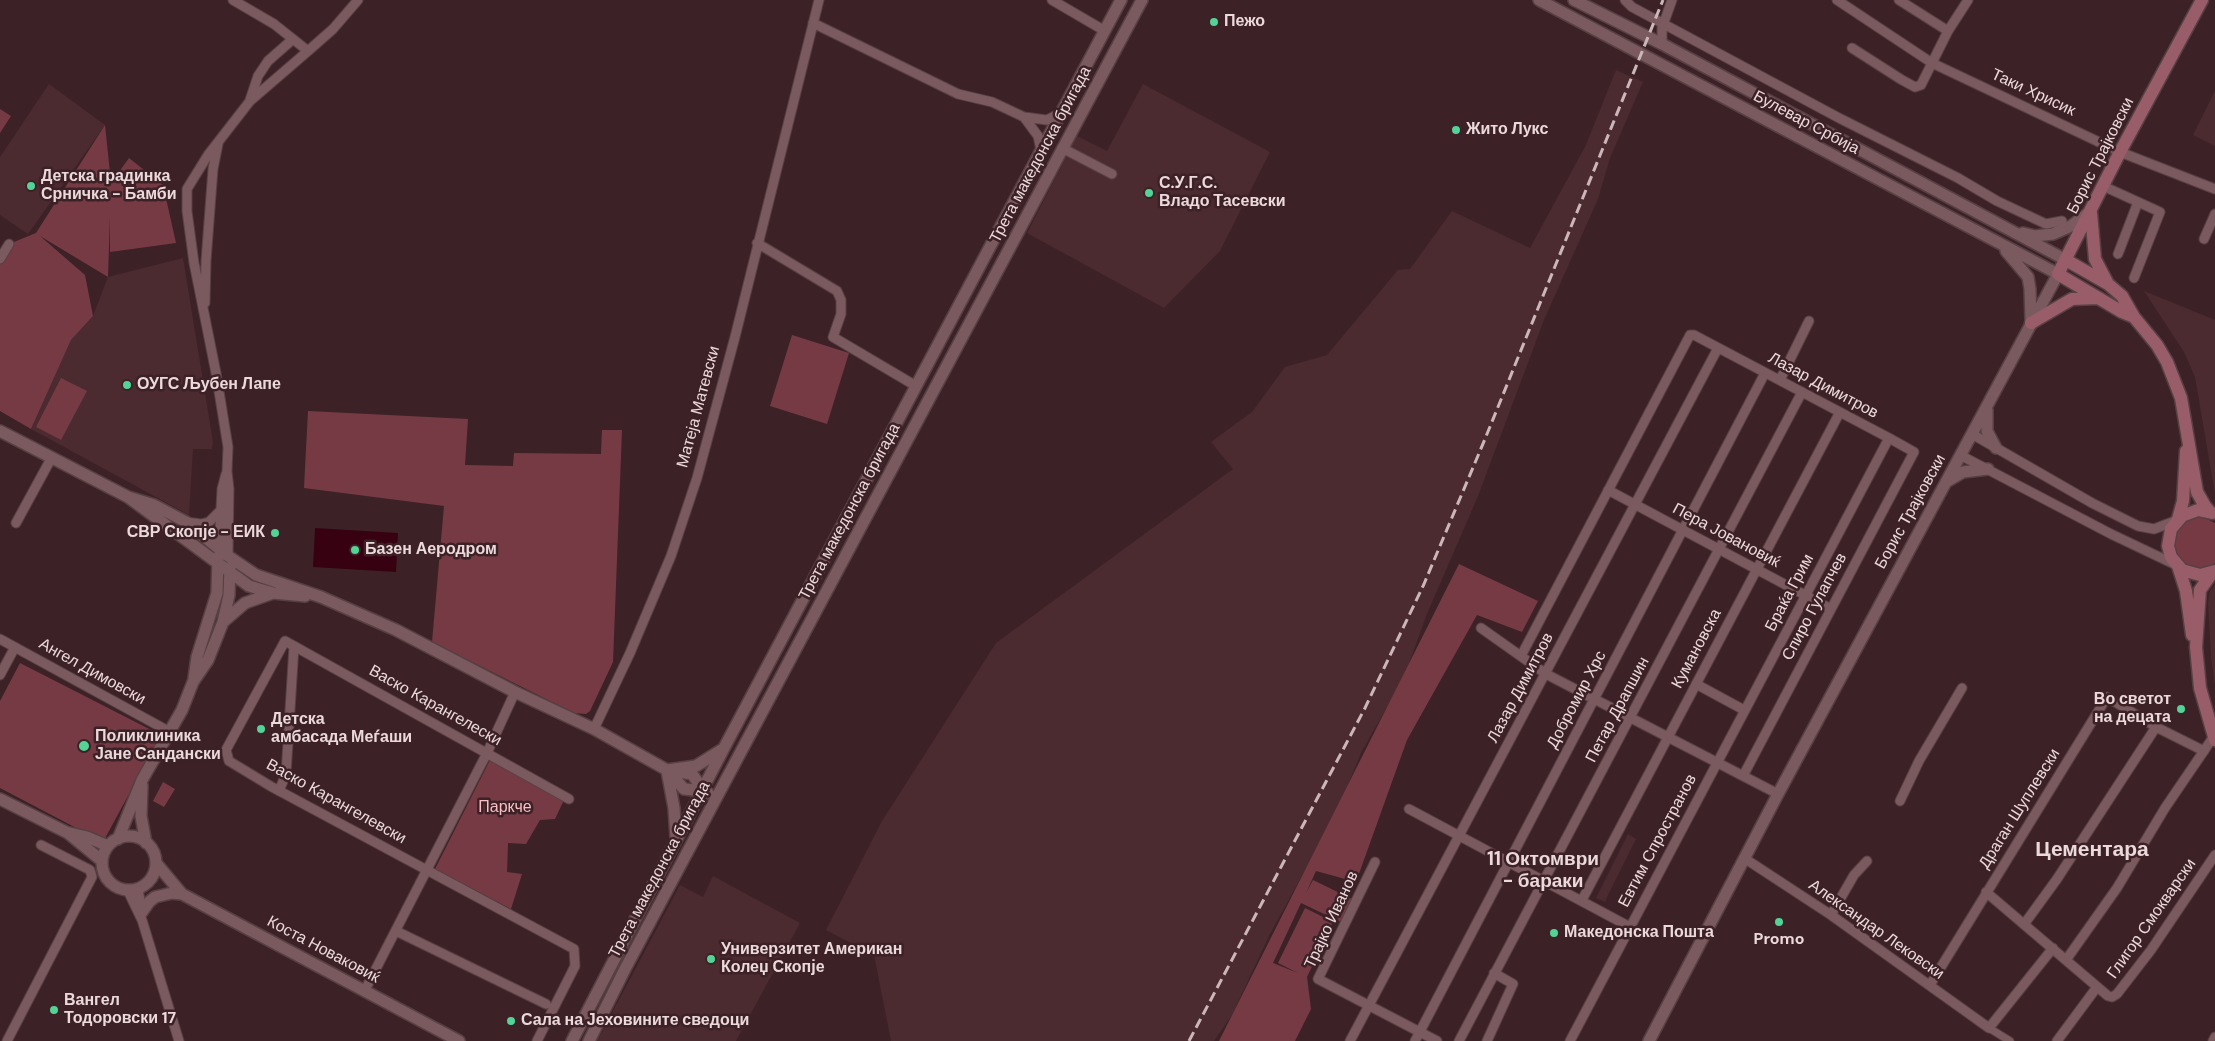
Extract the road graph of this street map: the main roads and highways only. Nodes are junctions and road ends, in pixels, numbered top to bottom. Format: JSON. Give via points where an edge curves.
{"nodes":[{"id":1,"x":2202,"y":0,"type":"edge"},
{"id":2,"x":2091,"y":211,"type":"junction"},
{"id":3,"x":2066,"y":260,"type":"junction"},
{"id":4,"x":2108,"y":284,"type":"junction"},
{"id":5,"x":2099,"y":298,"type":"junction"},
{"id":6,"x":2134,"y":316,"type":"junction"},
{"id":7,"x":2031,"y":323,"type":"road end"},
{"id":8,"x":2188,"y":439,"type":"junction"},
{"id":9,"x":2212,"y":513,"type":"edge"},
{"id":10,"x":2178,"y":519,"type":"junction"},
{"id":11,"x":2178,"y":566,"type":"junction"},
{"id":12,"x":2213,"y":572,"type":"edge"},
{"id":13,"x":2196,"y":647,"type":"junction"},
{"id":14,"x":2212,"y":717,"type":"edge"},
{"id":15,"x":2214,"y":738,"type":"edge"}],
"edges":[{"from":1,"to":2,"type":"main road","name":"Борис Трајковски"},
{"from":2,"to":3,"type":"main road","name":"Борис Трајковски"},
{"from":2,"to":4,"type":"main road","via":[[2095,258]]},
{"from":3,"to":4,"type":"main road"},
{"from":3,"to":5,"type":"main road","name":"Борис Трајковски","via":[[2058,274]]},
{"from":4,"to":6,"type":"main road","via":[[2122,296]]},
{"from":5,"to":6,"type":"main road"},
{"from":5,"to":7,"type":"main road","via":[[2072,299]]},
{"from":6,"to":8,"type":"main road","via":[[2157,345],[2176,382]]},
{"from":8,"to":9,"type":"main road","via":[[2197,492]]},
{"from":8,"to":10,"type":"main road","via":[[2183,501]]},
{"from":9,"to":10,"type":"main road","via":[[2193,511]]},
{"from":10,"to":11,"type":"main road","via":[[2169,534],[2168,546]]},
{"from":11,"to":12,"type":"main road","via":[[2193,574]]},
{"from":11,"to":13,"type":"main road"},
{"from":12,"to":13,"type":"main road","via":[[2200,590]]},
{"from":13,"to":14,"type":"main road","via":[[2200,688]]},
{"from":14,"to":15,"type":"main road"}]}
